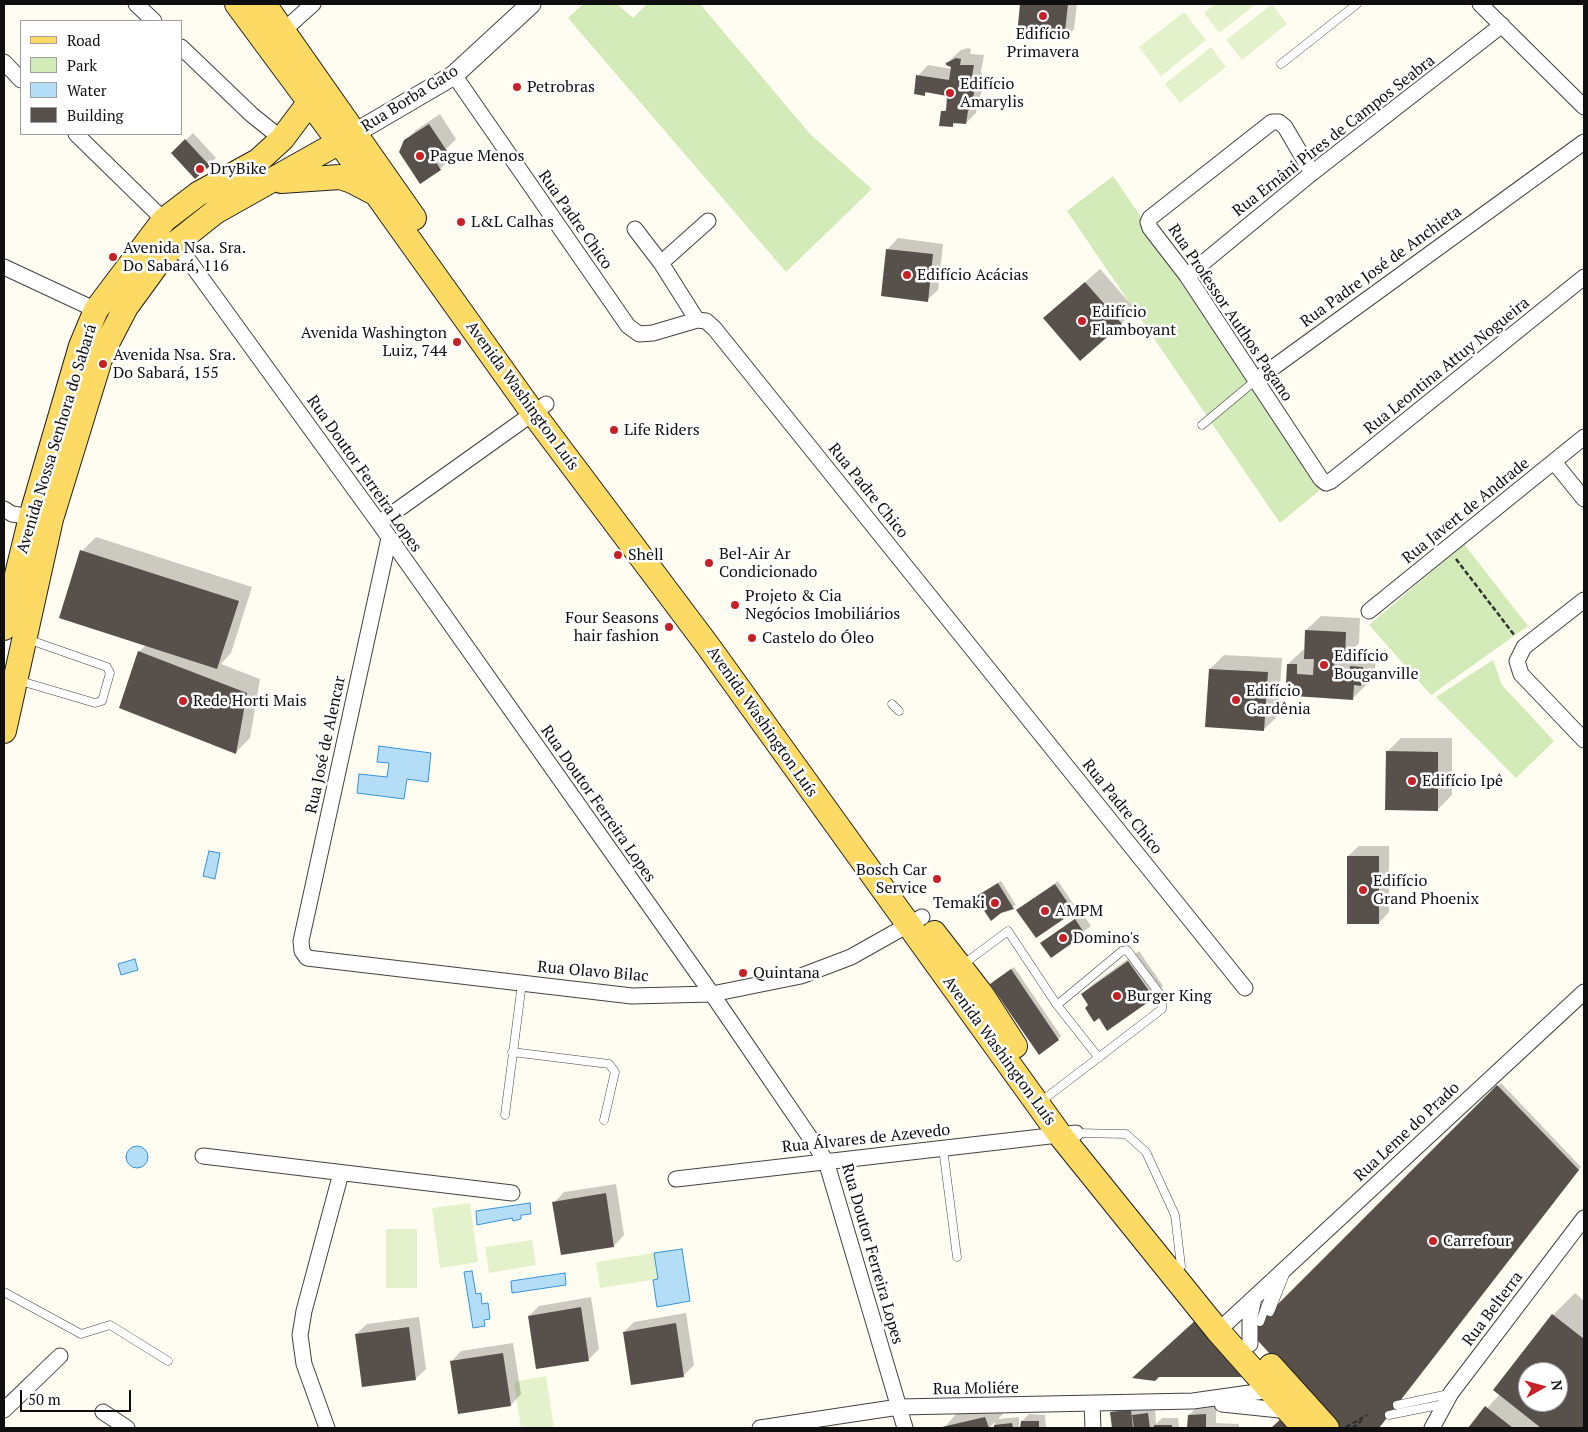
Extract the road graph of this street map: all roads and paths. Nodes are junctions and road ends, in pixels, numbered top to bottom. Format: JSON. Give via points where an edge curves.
{"nodes":[{"id":1,"x":136,"y":4,"type":"edge"},
{"id":2,"x":237,"y":4,"type":"edge"},
{"id":3,"x":264,"y":4,"type":"edge"},
{"id":4,"x":313,"y":4,"type":"edge"},
{"id":5,"x":531,"y":4,"type":"edge"},
{"id":6,"x":1357,"y":4,"type":"edge"},
{"id":7,"x":1483,"y":5,"type":"edge"},
{"id":8,"x":153,"y":20,"type":"edge"},
{"id":9,"x":1502,"y":25,"type":"junction"},
{"id":10,"x":284,"y":31,"type":"junction"},
{"id":11,"x":182,"y":48,"type":"edge"},
{"id":12,"x":4,"y":62,"type":"edge"},
{"id":13,"x":1281,"y":64,"type":"dead end"},
{"id":14,"x":454,"y":75,"type":"junction"},
{"id":15,"x":20,"y":79,"type":"edge"},
{"id":16,"x":309,"y":103,"type":"junction"},
{"id":17,"x":1584,"y":108,"type":"edge"},
{"id":18,"x":77,"y":135,"type":"edge"},
{"id":19,"x":348,"y":138,"type":"junction"},
{"id":20,"x":282,"y":139,"type":"junction"},
{"id":21,"x":1584,"y":142,"type":"edge"},
{"id":22,"x":1312,"y":174,"type":"junction"},
{"id":23,"x":269,"y":182,"type":"junction"},
{"id":24,"x":377,"y":194,"type":"junction"},
{"id":25,"x":164,"y":220,"type":"junction"},
{"id":26,"x":708,"y":220,"type":"dead end"},
{"id":27,"x":635,"y":229,"type":"dead end"},
{"id":28,"x":176,"y":243,"type":"junction"},
{"id":29,"x":662,"y":263,"type":"junction"},
{"id":30,"x":4,"y":267,"type":"edge"},
{"id":31,"x":1188,"y":276,"type":"junction"},
{"id":32,"x":1584,"y":277,"type":"edge"},
{"id":33,"x":96,"y":310,"type":"junction"},
{"id":34,"x":697,"y":320,"type":"junction"},
{"id":35,"x":1256,"y":380,"type":"junction"},
{"id":36,"x":539,"y":408,"type":"junction"},
{"id":37,"x":1202,"y":425,"type":"dead end"},
{"id":38,"x":1584,"y":437,"type":"edge"},
{"id":39,"x":1554,"y":462,"type":"junction"},
{"id":40,"x":1331,"y":481,"type":"joint"},
{"id":41,"x":1584,"y":499,"type":"edge"},
{"id":42,"x":4,"y":509,"type":"edge"},
{"id":43,"x":41,"y":518,"type":"junction"},
{"id":44,"x":379,"y":523,"type":"junction"},
{"id":45,"x":389,"y":538,"type":"junction"},
{"id":46,"x":1447,"y":548,"type":"junction"},
{"id":47,"x":1584,"y":600,"type":"edge"},
{"id":48,"x":1369,"y":611,"type":"dead end"},
{"id":49,"x":14,"y":633,"type":"edge"},
{"id":50,"x":1524,"y":647,"type":"junction"},
{"id":51,"x":16,"y":680,"type":"junction"},
{"id":52,"x":892,"y":704,"type":"dead end"},
{"id":53,"x":899,"y":711,"type":"dead end"},
{"id":54,"x":4,"y":731,"type":"edge"},
{"id":55,"x":1584,"y":740,"type":"edge"},
{"id":56,"x":916,"y":922,"type":"junction"},
{"id":57,"x":308,"y":958,"type":"joint"},
{"id":58,"x":954,"y":972,"type":"junction"},
{"id":59,"x":522,"y":983,"type":"junction"},
{"id":60,"x":1246,"y":988,"type":"dead end"},
{"id":61,"x":1584,"y":992,"type":"edge"},
{"id":62,"x":712,"y":994,"type":"junction"},
{"id":63,"x":1057,"y":1005,"type":"junction"},
{"id":64,"x":512,"y":1052,"type":"junction"},
{"id":65,"x":1099,"y":1058,"type":"junction"},
{"id":66,"x":1043,"y":1100,"type":"junction"},
{"id":67,"x":505,"y":1115,"type":"dead end"},
{"id":68,"x":604,"y":1120,"type":"dead end"},
{"id":69,"x":1068,"y":1134,"type":"junction"},
{"id":70,"x":943,"y":1148,"type":"junction"},
{"id":71,"x":203,"y":1156,"type":"dead end"},
{"id":72,"x":826,"y":1161,"type":"junction"},
{"id":73,"x":341,"y":1173,"type":"junction"},
{"id":74,"x":676,"y":1179,"type":"dead end"},
{"id":75,"x":512,"y":1194,"type":"dead end"},
{"id":76,"x":1584,"y":1218,"type":"edge"},
{"id":77,"x":957,"y":1258,"type":"dead end"},
{"id":78,"x":1289,"y":1265,"type":"junction"},
{"id":79,"x":1181,"y":1266,"type":"junction"},
{"id":80,"x":1276,"y":1277,"type":"junction"},
{"id":81,"x":4,"y":1292,"type":"edge"},
{"id":82,"x":1254,"y":1298,"type":"junction"},
{"id":83,"x":1270,"y":1312,"type":"dead end"},
{"id":84,"x":1260,"y":1322,"type":"dead end"},
{"id":85,"x":1224,"y":1326,"type":"junction"},
{"id":86,"x":1250,"y":1344,"type":"junction"},
{"id":87,"x":60,"y":1356,"type":"dead end"},
{"id":88,"x":168,"y":1360,"type":"dead end"},
{"id":89,"x":1271,"y":1390,"type":"junction"},
{"id":90,"x":1448,"y":1399,"type":"junction"},
{"id":91,"x":1193,"y":1401,"type":"junction"},
{"id":92,"x":1092,"y":1404,"type":"junction"},
{"id":93,"x":1398,"y":1405,"type":"dead end"},
{"id":94,"x":899,"y":1407,"type":"junction"},
{"id":95,"x":4,"y":1410,"type":"edge"},
{"id":96,"x":1289,"y":1411,"type":"junction"},
{"id":97,"x":103,"y":1412,"type":"dead end"},
{"id":98,"x":1390,"y":1415,"type":"dead end"},
{"id":99,"x":1432,"y":1427,"type":"edge"},
{"id":100,"x":128,"y":1428,"type":"edge"},
{"id":101,"x":327,"y":1428,"type":"edge"},
{"id":102,"x":760,"y":1428,"type":"edge"},
{"id":103,"x":905,"y":1428,"type":"edge"},
{"id":104,"x":1093,"y":1428,"type":"edge"},
{"id":105,"x":1304,"y":1428,"type":"edge"},
{"id":106,"x":1327,"y":1428,"type":"edge"},
{"id":107,"x":1345,"y":1428,"type":"edge"},
{"id":108,"x":1354,"y":1428,"type":"edge"}],
"edges":[{"from":1,"to":8,"type":"street"},
{"from":2,"to":16,"type":"main road","name":"Avenida Washington Luís"},
{"from":3,"to":10,"type":"main road","name":"Avenida Washington Luís"},
{"from":4,"to":10,"type":"street"},
{"from":5,"to":14,"type":"street","name":"Rua Borba Gato"},
{"from":6,"to":13,"type":"lane"},
{"from":7,"to":9,"type":"street"},
{"from":9,"to":17,"type":"street"},
{"from":9,"to":22,"type":"street","name":"Rua Ernâni Pires de Campos Seabra"},
{"from":10,"to":19,"type":"main road","name":"Avenida Washington Luís"},
{"from":11,"to":20,"type":"street"},
{"from":12,"to":15,"type":"street"},
{"from":14,"to":19,"type":"street","name":"Rua Borba Gato"},
{"from":14,"to":34,"type":"street","name":"Rua Padre Chico","via":[[628,326],[639,334],[653,334]]},
{"from":16,"to":19,"type":"main road","name":"Avenida Washington Luís"},
{"from":16,"to":20,"type":"main road","name":"Avenida Nossa Senhora do Sabará"},
{"from":18,"to":25,"type":"street"},
{"from":19,"to":23,"type":"main road","name":"Avenida Nossa Senhora do Sabará"},
{"from":19,"to":24,"type":"main road","name":"Avenida Washington Luís"},
{"from":19,"to":36,"type":"main road","name":"Avenida Washington Luís"},
{"from":20,"to":25,"type":"main road","name":"Avenida Nossa Senhora do Sabará","via":[[258,161],[198,194]]},
{"from":21,"to":35,"type":"street","name":"Rua Padre José de Anchieta"},
{"from":22,"to":31,"type":"street","name":"Rua Ernâni Pires de Campos Seabra"},
{"from":22,"to":31,"type":"street","name":"Rua Professor Authos Pagano","via":[[1285,127],[1279,122],[1272,122],[1150,218],[1150,228]]},
{"from":23,"to":24,"type":"main road","via":[[340,177]]},
{"from":23,"to":28,"type":"main road","name":"Avenida Nossa Senhora do Sabará","via":[[215,212]]},
{"from":24,"to":36,"type":"main road","name":"Avenida Washington Luís"},
{"from":25,"to":33,"type":"main road","name":"Avenida Nossa Senhora do Sabará"},
{"from":26,"to":29,"type":"street"},
{"from":27,"to":29,"type":"street"},
{"from":28,"to":43,"type":"main road","name":"Avenida Nossa Senhora do Sabará","via":[[158,262],[126,308],[102,353]]},
{"from":28,"to":44,"type":"street","name":"Rua Doutor Ferreira Lopes"},
{"from":29,"to":34,"type":"street"},
{"from":30,"to":33,"type":"street"},
{"from":31,"to":35,"type":"street","name":"Rua Professor Authos Pagano"},
{"from":32,"to":40,"type":"street","name":"Rua Leontina Attuy Nogueira"},
{"from":33,"to":43,"type":"main road","name":"Avenida Nossa Senhora do Sabará","via":[[81,346]]},
{"from":34,"to":60,"type":"street","name":"Rua Padre Chico","via":[[706,321],[714,328]]},
{"from":35,"to":37,"type":"lane","name":"Rua Padre José de Anchieta"},
{"from":35,"to":40,"type":"street","name":"Rua Professor Authos Pagano","via":[[1321,479]]},
{"from":36,"to":44,"type":"street"},
{"from":36,"to":56,"type":"main road","name":"Avenida Washington Luís","via":[[708,646]]},
{"from":38,"to":39,"type":"street","name":"Rua Javert de Andrade"},
{"from":39,"to":41,"type":"street"},
{"from":39,"to":46,"type":"street","name":"Rua Javert de Andrade"},
{"from":42,"to":43,"type":"street","via":[[12,514]]},
{"from":43,"to":49,"type":"main road","name":"Avenida Nossa Senhora do Sabará"},
{"from":44,"to":45,"type":"street","name":"Rua Doutor Ferreira Lopes"},
{"from":45,"to":57,"type":"street","name":"Rua José de Alencar","via":[[301,941],[302,951]]},
{"from":45,"to":62,"type":"street","name":"Rua Doutor Ferreira Lopes"},
{"from":46,"to":48,"type":"street","name":"Rua Javert de Andrade"},
{"from":46,"to":50,"type":"path"},
{"from":47,"to":50,"type":"street"},
{"from":49,"to":51,"type":"main road","name":"Avenida Nossa Senhora do Sabará"},
{"from":49,"to":51,"type":"lane","via":[[107,667],[110,673],[102,701],[95,703]]},
{"from":50,"to":55,"type":"street","via":[[1517,661],[1521,674]]},
{"from":51,"to":54,"type":"main road","name":"Avenida Nossa Senhora do Sabará"},
{"from":52,"to":53,"type":"lane"},
{"from":56,"to":58,"type":"main road","name":"Avenida Washington Luís"},
{"from":56,"to":62,"type":"street","name":"Rua Olavo Bilac","via":[[851,956],[801,976]]},
{"from":57,"to":59,"type":"street","name":"Rua Olavo Bilac"},
{"from":58,"to":63,"type":"lane","via":[[1008,931]]},
{"from":58,"to":66,"type":"main road","name":"Avenida Washington Luís"},
{"from":59,"to":62,"type":"street","name":"Rua Olavo Bilac","via":[[632,996]]},
{"from":59,"to":64,"type":"lane"},
{"from":61,"to":78,"type":"street","name":"Rua Leme do Prado"},
{"from":62,"to":72,"type":"street","name":"Rua Doutor Ferreira Lopes"},
{"from":63,"to":65,"type":"lane"},
{"from":63,"to":65,"type":"lane","via":[[1126,950],[1162,996],[1162,1009]]},
{"from":64,"to":67,"type":"lane"},
{"from":64,"to":68,"type":"lane","via":[[609,1064],[615,1072]]},
{"from":65,"to":66,"type":"lane"},
{"from":66,"to":69,"type":"main road","name":"Avenida Washington Luís"},
{"from":69,"to":70,"type":"street","name":"Rua Álvares de Azevedo"},
{"from":69,"to":79,"type":"main road","name":"Avenida Washington Luís"},
{"from":69,"to":79,"type":"lane","via":[[1126,1134],[1146,1152],[1175,1215]]},
{"from":69,"to":85,"type":"main road","name":"Avenida Washington Luís"},
{"from":70,"to":72,"type":"street","name":"Rua Álvares de Azevedo"},
{"from":70,"to":77,"type":"lane"},
{"from":71,"to":73,"type":"street"},
{"from":72,"to":74,"type":"street","name":"Rua Álvares de Azevedo"},
{"from":72,"to":94,"type":"street","name":"Rua Doutor Ferreira Lopes"},
{"from":73,"to":75,"type":"street"},
{"from":73,"to":101,"type":"street","via":[[300,1335],[304,1364]]},
{"from":76,"to":90,"type":"street","name":"Rua Belterra"},
{"from":78,"to":80,"type":"street","name":"Rua Leme do Prado"},
{"from":78,"to":83,"type":"lane"},
{"from":79,"to":85,"type":"main road","name":"Avenida Washington Luís"},
{"from":80,"to":82,"type":"street","name":"Rua Leme do Prado"},
{"from":80,"to":84,"type":"lane"},
{"from":81,"to":88,"type":"lane","via":[[81,1334],[110,1325]]},
{"from":82,"to":85,"type":"street","name":"Rua Leme do Prado"},
{"from":82,"to":86,"type":"street"},
{"from":85,"to":86,"type":"main road","name":"Avenida Washington Luís"},
{"from":85,"to":89,"type":"main road","name":"Avenida Washington Luís"},
{"from":86,"to":106,"type":"main road","name":"Avenida Washington Luís"},
{"from":87,"to":95,"type":"street"},
{"from":89,"to":91,"type":"street","name":"Rua Moliére"},
{"from":89,"to":96,"type":"main road","name":"Avenida Washington Luís"},
{"from":90,"to":93,"type":"lane"},
{"from":90,"to":98,"type":"lane"},
{"from":90,"to":99,"type":"street","name":"Rua Belterra"},
{"from":91,"to":92,"type":"street","name":"Rua Moliére"},
{"from":91,"to":96,"type":"street","name":"Rua Moliére"},
{"from":92,"to":94,"type":"street","name":"Rua Moliére"},
{"from":92,"to":104,"type":"street"},
{"from":94,"to":102,"type":"street","name":"Rua Moliére"},
{"from":94,"to":103,"type":"street","name":"Rua Doutor Ferreira Lopes"},
{"from":96,"to":105,"type":"main road","name":"Avenida Washington Luís"},
{"from":97,"to":100,"type":"street"},
{"from":107,"to":108,"type":"path","via":[[1367,1415]]}]}
